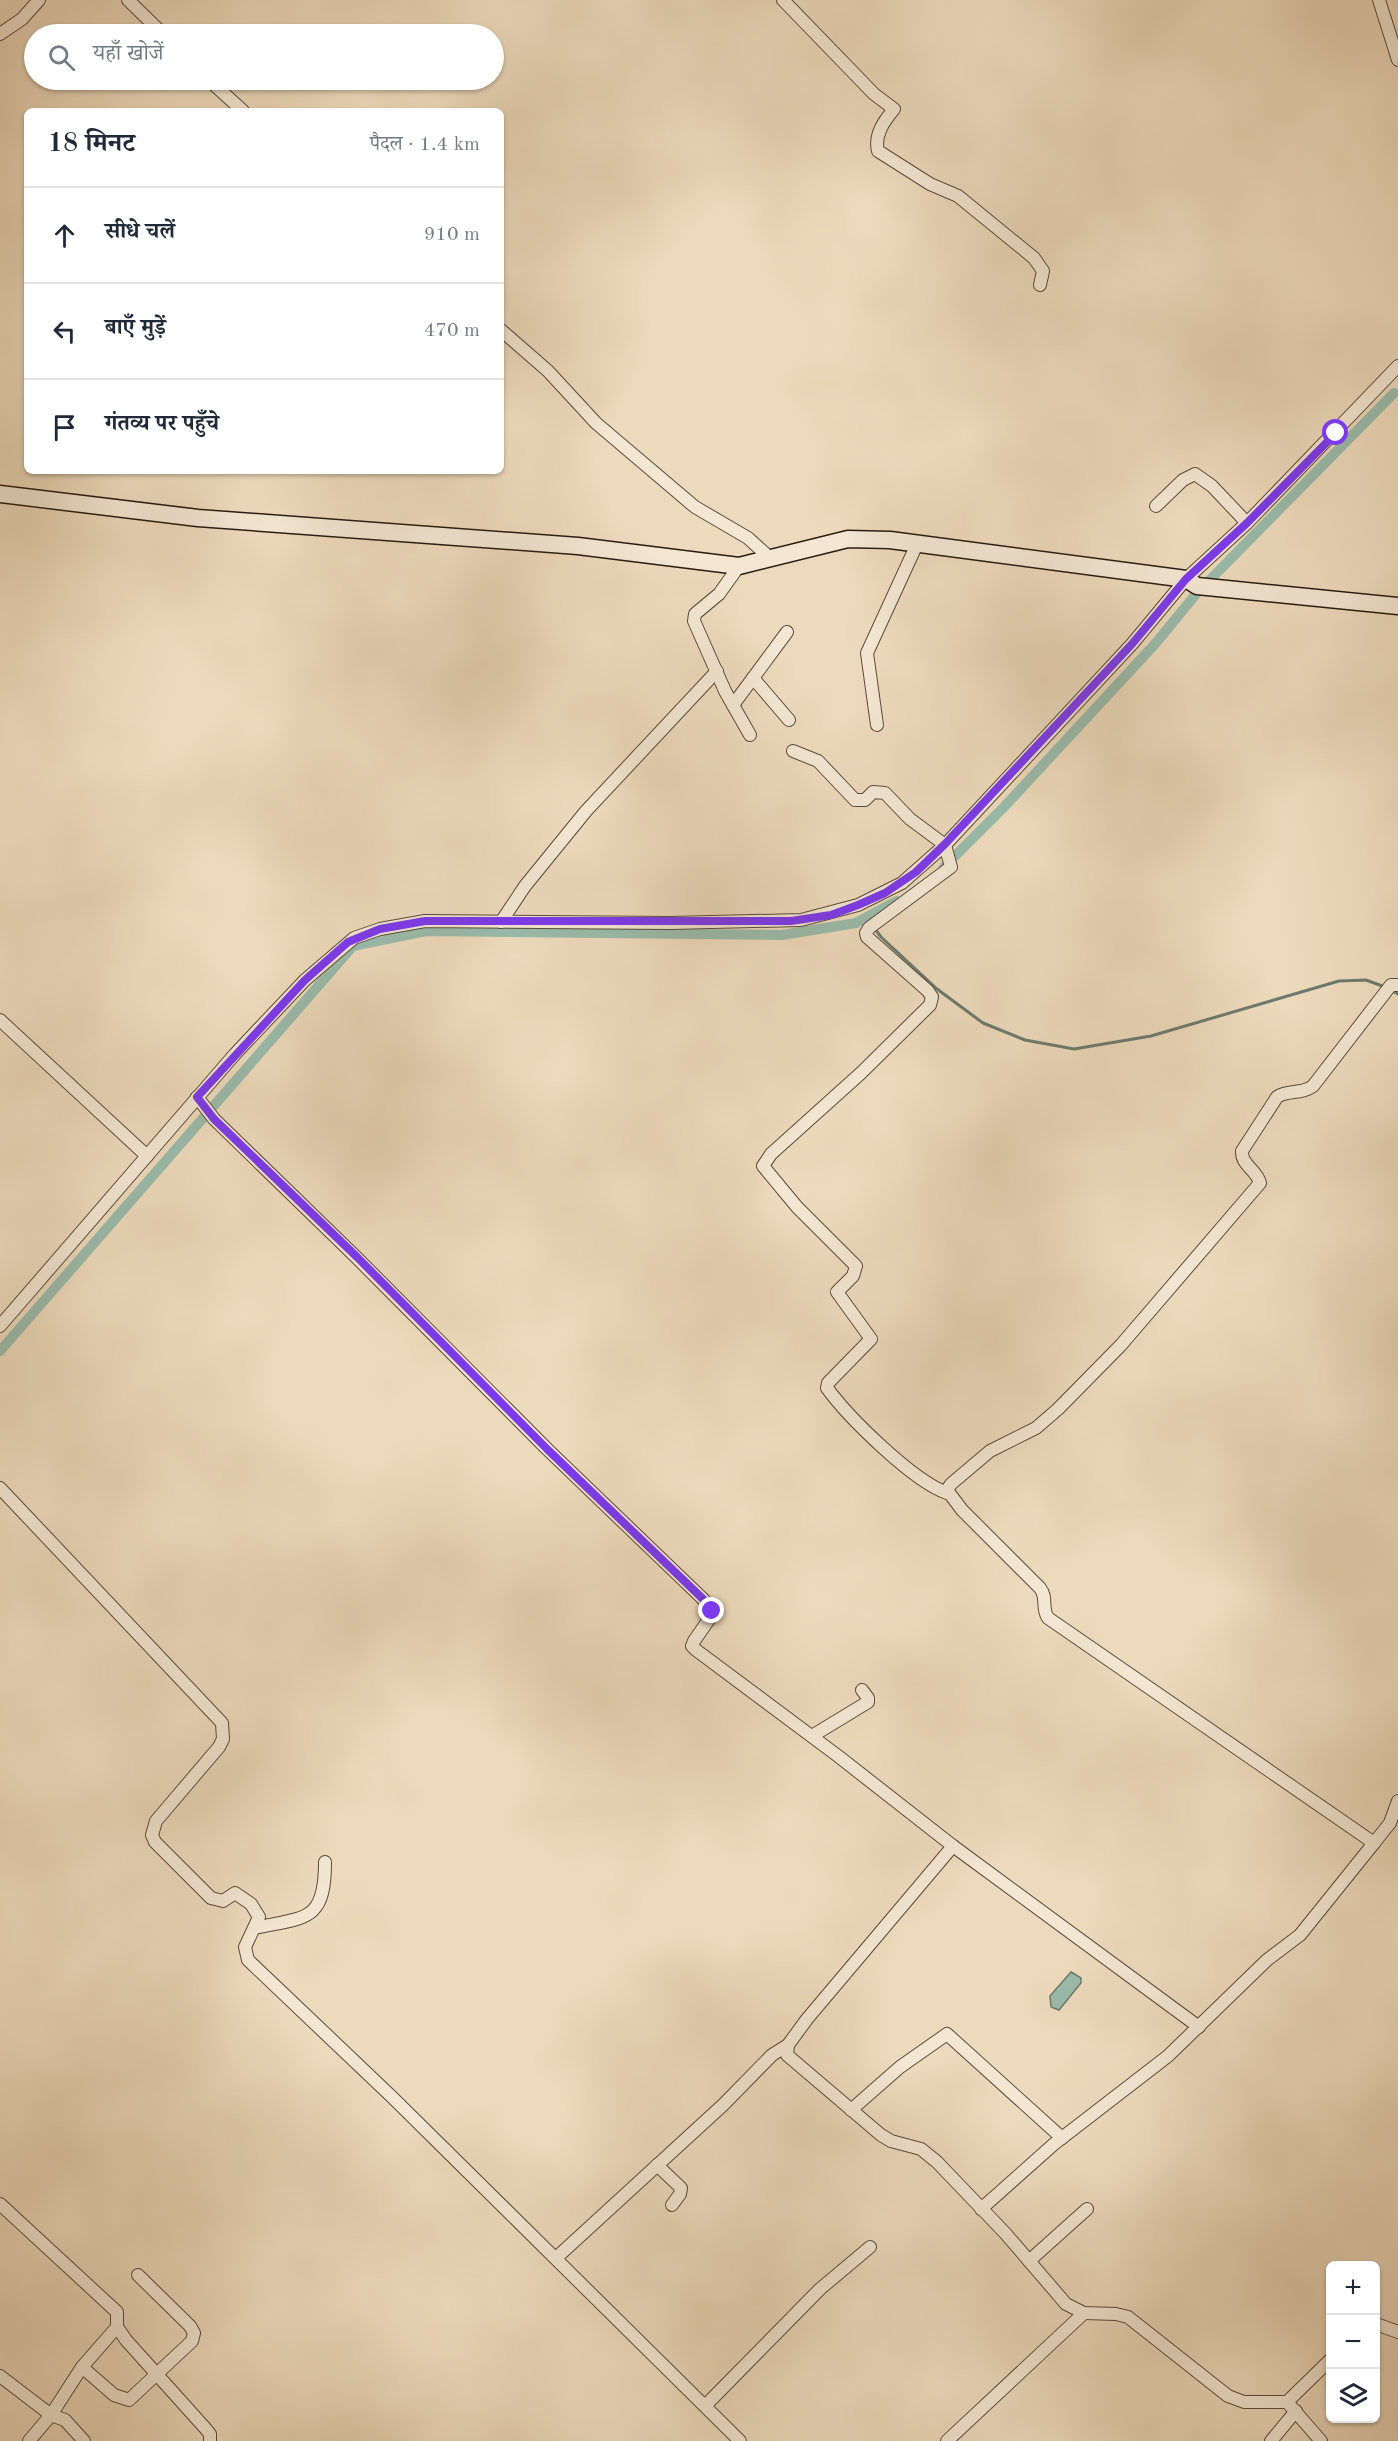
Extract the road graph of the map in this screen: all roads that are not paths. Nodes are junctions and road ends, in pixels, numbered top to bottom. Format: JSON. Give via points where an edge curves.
{"nodes":[{"id":1,"x":39,"y":0,"type":"edge"},
{"id":2,"x":128,"y":0,"type":"edge"},
{"id":3,"x":783,"y":0,"type":"edge"},
{"id":4,"x":1379,"y":0,"type":"edge"},
{"id":5,"x":153,"y":24,"type":"edge"},
{"id":6,"x":0,"y":34,"type":"edge"},
{"id":7,"x":1398,"y":60,"type":"edge"},
{"id":8,"x":220,"y":90,"type":"edge"},
{"id":9,"x":240,"y":108,"type":"edge"},
{"id":10,"x":1040,"y":285,"type":"dead end"},
{"id":11,"x":504,"y":333,"type":"edge"},
{"id":12,"x":1398,"y":366,"type":"edge"},
{"id":13,"x":0,"y":494,"type":"edge"},
{"id":14,"x":1156,"y":506,"type":"dead end"},
{"id":15,"x":1247,"y":523,"type":"junction"},
{"id":16,"x":917,"y":544,"type":"junction"},
{"id":17,"x":770,"y":558,"type":"junction"},
{"id":18,"x":739,"y":566,"type":"junction"},
{"id":19,"x":1197,"y":584,"type":"junction"},
{"id":20,"x":1398,"y":606,"type":"edge"},
{"id":21,"x":787,"y":632,"type":"dead end"},
{"id":22,"x":717,"y":672,"type":"junction"},
{"id":23,"x":753,"y":678,"type":"junction"},
{"id":24,"x":733,"y":705,"type":"junction"},
{"id":25,"x":789,"y":720,"type":"dead end"},
{"id":26,"x":877,"y":725,"type":"dead end"},
{"id":27,"x":750,"y":735,"type":"dead end"},
{"id":28,"x":793,"y":751,"type":"dead end"},
{"id":29,"x":946,"y":850,"type":"junction"},
{"id":30,"x":501,"y":922,"type":"junction"},
{"id":31,"x":1392,"y":987,"type":"edge"},
{"id":32,"x":0,"y":1020,"type":"edge"},
{"id":33,"x":197,"y":1097,"type":"junction"},
{"id":34,"x":147,"y":1156,"type":"junction"},
{"id":35,"x":0,"y":1326,"type":"edge"},
{"id":36,"x":0,"y":1488,"type":"edge"},
{"id":37,"x":947,"y":1493,"type":"junction"},
{"id":38,"x":862,"y":1690,"type":"dead end"},
{"id":39,"x":812,"y":1736,"type":"junction"},
{"id":40,"x":1398,"y":1801,"type":"edge"},
{"id":41,"x":1374,"y":1843,"type":"junction"},
{"id":42,"x":953,"y":1846,"type":"junction"},
{"id":43,"x":325,"y":1862,"type":"dead end"},
{"id":44,"x":255,"y":1928,"type":"junction"},
{"id":45,"x":1199,"y":2027,"type":"junction"},
{"id":46,"x":788,"y":2045,"type":"junction"},
{"id":47,"x":851,"y":2110,"type":"junction"},
{"id":48,"x":1062,"y":2138,"type":"junction"},
{"id":49,"x":657,"y":2165,"type":"junction"},
{"id":50,"x":0,"y":2204,"type":"edge"},
{"id":51,"x":672,"y":2205,"type":"dead end"},
{"id":52,"x":981,"y":2209,"type":"junction"},
{"id":53,"x":1088,"y":2209,"type":"dead end"},
{"id":54,"x":870,"y":2247,"type":"dead end"},
{"id":55,"x":556,"y":2258,"type":"junction"},
{"id":56,"x":1029,"y":2261,"type":"junction"},
{"id":57,"x":138,"y":2275,"type":"dead end"},
{"id":58,"x":1084,"y":2313,"type":"junction"},
{"id":59,"x":1380,"y":2325,"type":"edge"},
{"id":60,"x":117,"y":2326,"type":"junction"},
{"id":61,"x":1398,"y":2332,"type":"edge"},
{"id":62,"x":1326,"y":2365,"type":"edge"},
{"id":63,"x":82,"y":2367,"type":"junction"},
{"id":64,"x":157,"y":2373,"type":"junction"},
{"id":65,"x":0,"y":2376,"type":"edge"},
{"id":66,"x":705,"y":2406,"type":"junction"},
{"id":67,"x":1292,"y":2407,"type":"junction"},
{"id":68,"x":51,"y":2415,"type":"junction"},
{"id":69,"x":29,"y":2441,"type":"edge"},
{"id":70,"x":84,"y":2441,"type":"edge"},
{"id":71,"x":210,"y":2441,"type":"edge"},
{"id":72,"x":740,"y":2441,"type":"edge"},
{"id":73,"x":947,"y":2441,"type":"edge"},
{"id":74,"x":1271,"y":2441,"type":"edge"},
{"id":75,"x":1322,"y":2441,"type":"edge"}],
"edges":[{"from":1,"to":6,"type":"street","via":[[22,19]]},
{"from":2,"to":5,"type":"street"},
{"from":3,"to":10,"type":"street","via":[[874,94],[894,109],[876,142],[878,151],[930,184],[958,196],[1034,258],[1043,271]]},
{"from":4,"to":7,"type":"street"},
{"from":8,"to":9,"type":"street"},
{"from":11,"to":17,"type":"street","via":[[548,371],[604,430],[695,507],[748,538]]},
{"from":12,"to":15,"type":"street"},
{"from":13,"to":18,"type":"main road","via":[[198,518],[578,546]]},
{"from":14,"to":15,"type":"street","via":[[1195,474]]},
{"from":15,"to":19,"type":"street"},
{"from":16,"to":17,"type":"main road","via":[[848,539]]},
{"from":16,"to":19,"type":"main road"},
{"from":16,"to":26,"type":"street","via":[[867,653]]},
{"from":17,"to":18,"type":"main road"},
{"from":18,"to":22,"type":"street","via":[[719,594],[695,614],[697,630]]},
{"from":19,"to":20,"type":"main road"},
{"from":19,"to":29,"type":"street","via":[[1132,644]]},
{"from":21,"to":23,"type":"street"},
{"from":22,"to":24,"type":"street"},
{"from":22,"to":30,"type":"street","via":[[586,811]]},
{"from":23,"to":24,"type":"street"},
{"from":23,"to":25,"type":"street"},
{"from":24,"to":27,"type":"street"},
{"from":28,"to":29,"type":"street","via":[[818,760],[855,800],[865,800],[873,792],[885,793]]},
{"from":29,"to":30,"type":"street","via":[[885,893],[816,918],[753,922]]},
{"from":29,"to":37,"type":"street","via":[[951,867],[874,924],[867,937],[928,991],[932,1001],[763,1166],[797,1207],[856,1266],[853,1276],[837,1292],[871,1339],[826,1388],[890,1452],[934,1488]]},
{"from":30,"to":33,"type":"street","via":[[425,921],[354,938],[305,980]]},
{"from":31,"to":37,"type":"street","via":[[1318,1081],[1303,1093],[1283,1093],[1277,1097],[1242,1151],[1243,1160],[1260,1183],[1174,1285],[1058,1409],[1036,1428],[990,1451],[951,1484]]},
{"from":32,"to":34,"type":"street"},
{"from":33,"to":34,"type":"street"},
{"from":33,"to":39,"type":"street","via":[[214,1119],[702,1598],[712,1615],[694,1641],[696,1650]]},
{"from":34,"to":35,"type":"street"},
{"from":36,"to":44,"type":"street","via":[[222,1723],[219,1747],[164,1810],[152,1835],[211,1898],[223,1901],[235,1893],[251,1904],[259,1917]]},
{"from":37,"to":41,"type":"street","via":[[1040,1588],[1045,1595],[1048,1618]]},
{"from":38,"to":39,"type":"street","via":[[868,1702]]},
{"from":39,"to":42,"type":"street"},
{"from":40,"to":41,"type":"street","via":[[1390,1823]]},
{"from":41,"to":45,"type":"street","via":[[1300,1935],[1260,1966]]},
{"from":42,"to":45,"type":"street"},
{"from":42,"to":46,"type":"street"},
{"from":43,"to":44,"type":"street","via":[[325,1889],[317,1908],[299,1918]]},
{"from":44,"to":55,"type":"street","via":[[245,1947],[248,1960]]},
{"from":45,"to":48,"type":"street","via":[[1124,2092]]},
{"from":46,"to":47,"type":"street","via":[[786,2052],[792,2062]]},
{"from":46,"to":49,"type":"street","via":[[772,2055]]},
{"from":47,"to":48,"type":"street","via":[[946,2034]]},
{"from":47,"to":52,"type":"street","via":[[891,2141],[923,2150]]},
{"from":48,"to":52,"type":"street"},
{"from":49,"to":51,"type":"street","via":[[681,2188]]},
{"from":49,"to":55,"type":"street"},
{"from":50,"to":60,"type":"street","via":[[117,2312]]},
{"from":52,"to":56,"type":"street"},
{"from":53,"to":56,"type":"street"},
{"from":54,"to":66,"type":"street","via":[[820,2289]]},
{"from":55,"to":66,"type":"street"},
{"from":56,"to":58,"type":"street","via":[[1066,2304]]},
{"from":57,"to":64,"type":"street","via":[[194,2333],[186,2349]]},
{"from":58,"to":67,"type":"street","via":[[1128,2318],[1234,2400]]},
{"from":58,"to":73,"type":"street"},
{"from":59,"to":61,"type":"street"},
{"from":60,"to":63,"type":"street"},
{"from":60,"to":64,"type":"street"},
{"from":62,"to":67,"type":"street"},
{"from":63,"to":64,"type":"street","via":[[114,2395],[129,2400]]},
{"from":63,"to":68,"type":"street"},
{"from":64,"to":71,"type":"street","via":[[209,2432]]},
{"from":65,"to":68,"type":"street"},
{"from":66,"to":72,"type":"street"},
{"from":67,"to":74,"type":"street"},
{"from":67,"to":75,"type":"street"},
{"from":68,"to":69,"type":"street"},
{"from":68,"to":70,"type":"street","via":[[65,2420]]}]}
